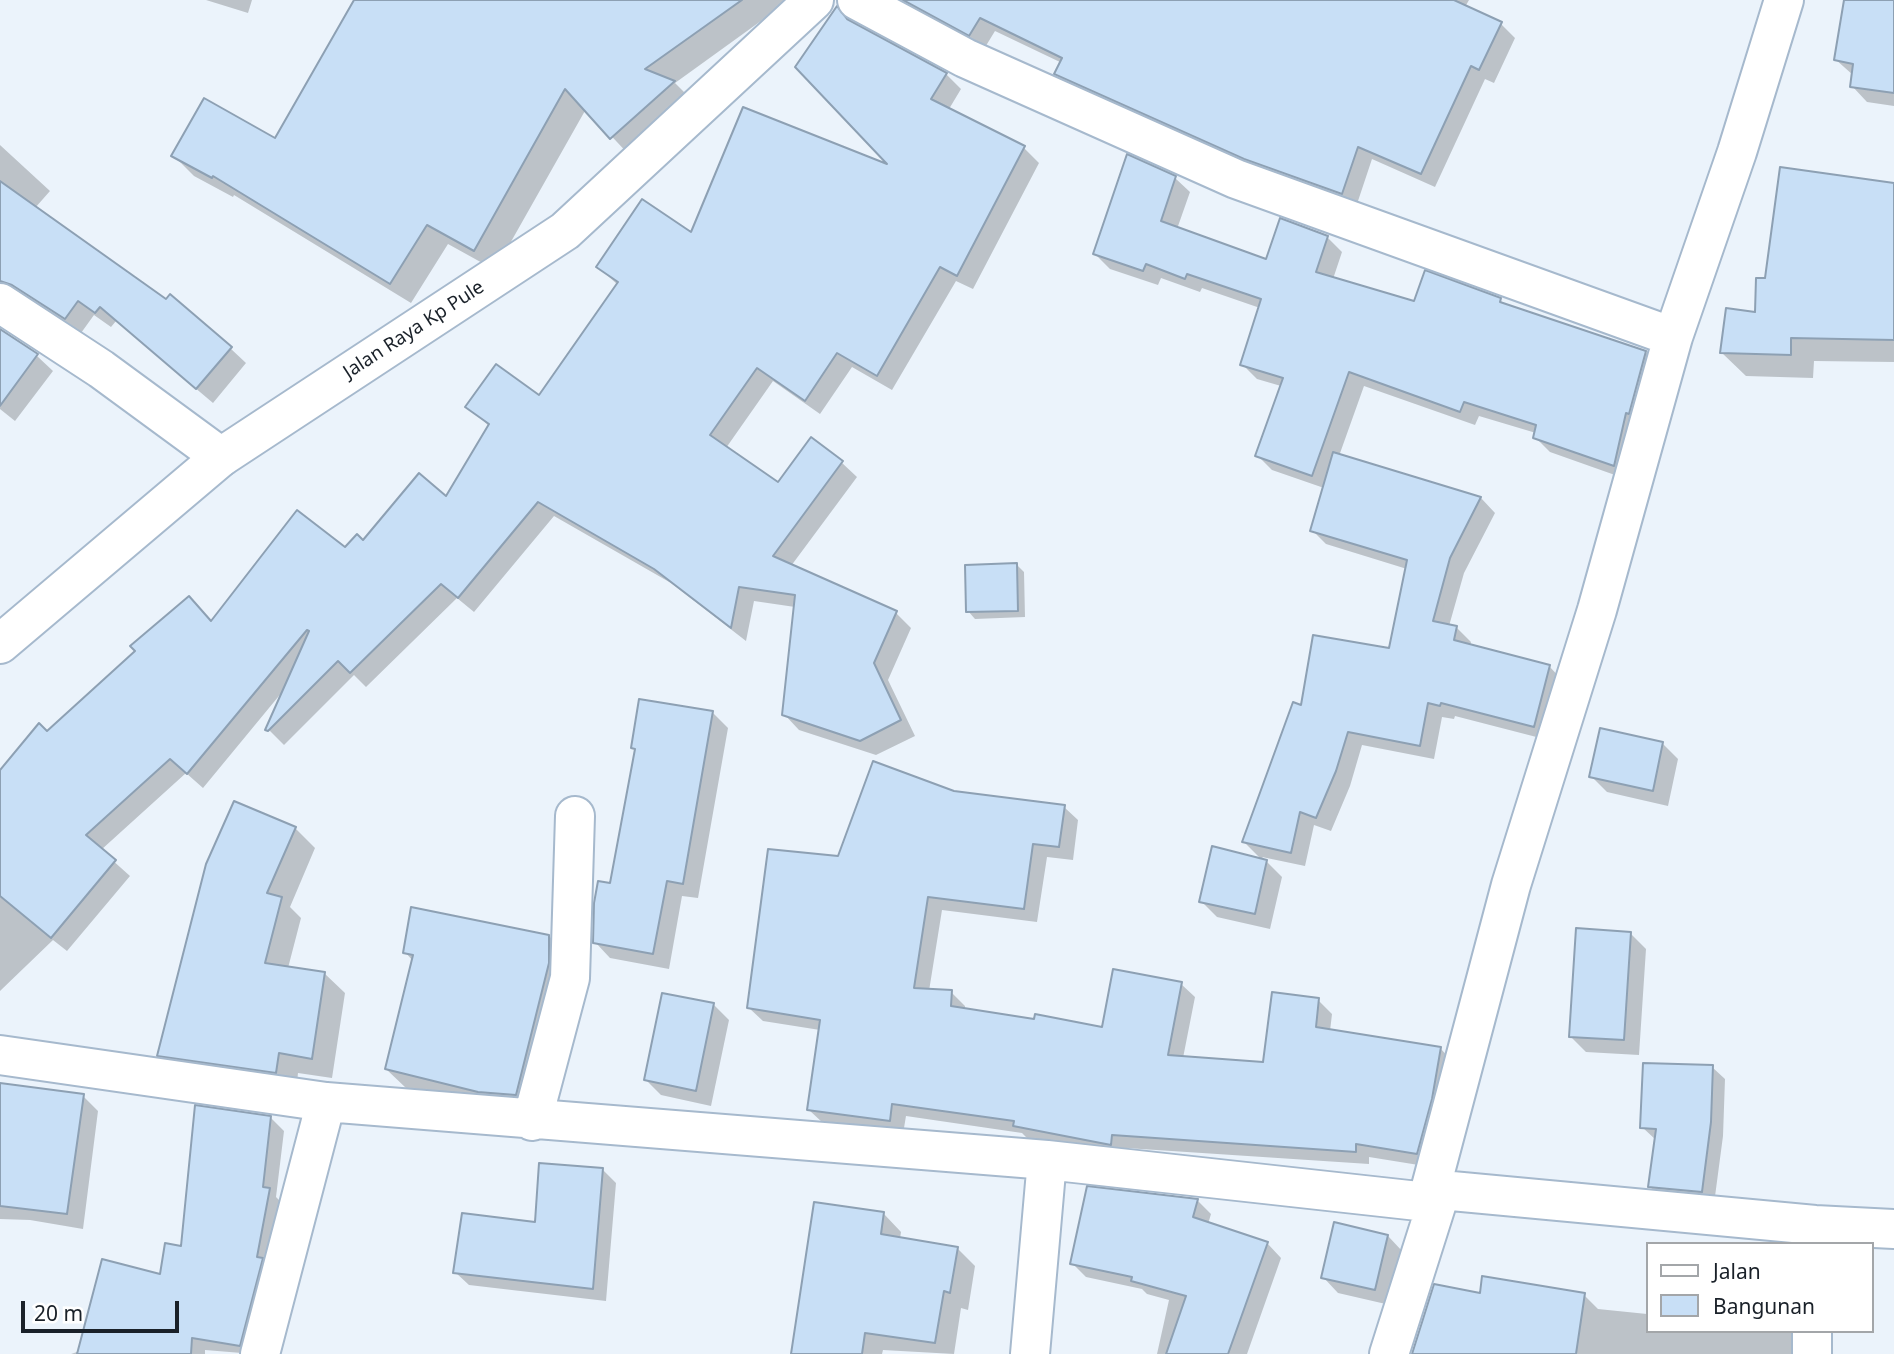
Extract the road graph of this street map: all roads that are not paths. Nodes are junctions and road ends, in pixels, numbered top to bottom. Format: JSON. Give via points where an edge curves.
{"nodes":[{"id":1,"x":814,"y":0,"type":"edge"},
{"id":2,"x":857,"y":0,"type":"edge"},
{"id":3,"x":1784,"y":0,"type":"edge"},
{"id":4,"x":0,"y":303,"type":"edge"},
{"id":5,"x":1673,"y":337,"type":"junction"},
{"id":6,"x":220,"y":457,"type":"junction"},
{"id":7,"x":0,"y":644,"type":"edge"},
{"id":8,"x":575,"y":816,"type":"dead end"},
{"id":9,"x":0,"y":1055,"type":"edge"},
{"id":10,"x":326,"y":1102,"type":"junction"},
{"id":11,"x":532,"y":1121,"type":"junction"},
{"id":12,"x":1047,"y":1160,"type":"junction"},
{"id":13,"x":1434,"y":1196,"type":"junction"},
{"id":14,"x":1894,"y":1229,"type":"edge"},
{"id":15,"x":1814,"y":1234,"type":"edge"},
{"id":16,"x":1812,"y":1333,"type":"edge"},
{"id":17,"x":260,"y":1354,"type":"edge"},
{"id":18,"x":1030,"y":1354,"type":"edge"},
{"id":19,"x":1389,"y":1354,"type":"edge"},
{"id":20,"x":1812,"y":1354,"type":"edge"}],
"edges":[{"from":1,"to":6,"type":"street","name":"Jalan Raya Kp Pule","via":[[565,231]]},
{"from":2,"to":5,"type":"street","via":[[965,58],[1236,180]]},
{"from":3,"to":5,"type":"street"},
{"from":4,"to":6,"type":"street","via":[[101,369]]},
{"from":5,"to":13,"type":"street","via":[[1597,610],[1511,885]]},
{"from":6,"to":7,"type":"street","name":"Jalan Raya Kp Pule"},
{"from":8,"to":11,"type":"street","via":[[570,978]]},
{"from":9,"to":10,"type":"street"},
{"from":10,"to":11,"type":"street"},
{"from":10,"to":17,"type":"street"},
{"from":11,"to":12,"type":"street"},
{"from":12,"to":13,"type":"street"},
{"from":12,"to":18,"type":"street"},
{"from":13,"to":15,"type":"street"},
{"from":13,"to":19,"type":"street"},
{"from":14,"to":15,"type":"street"},
{"from":16,"to":20,"type":"street"}]}
